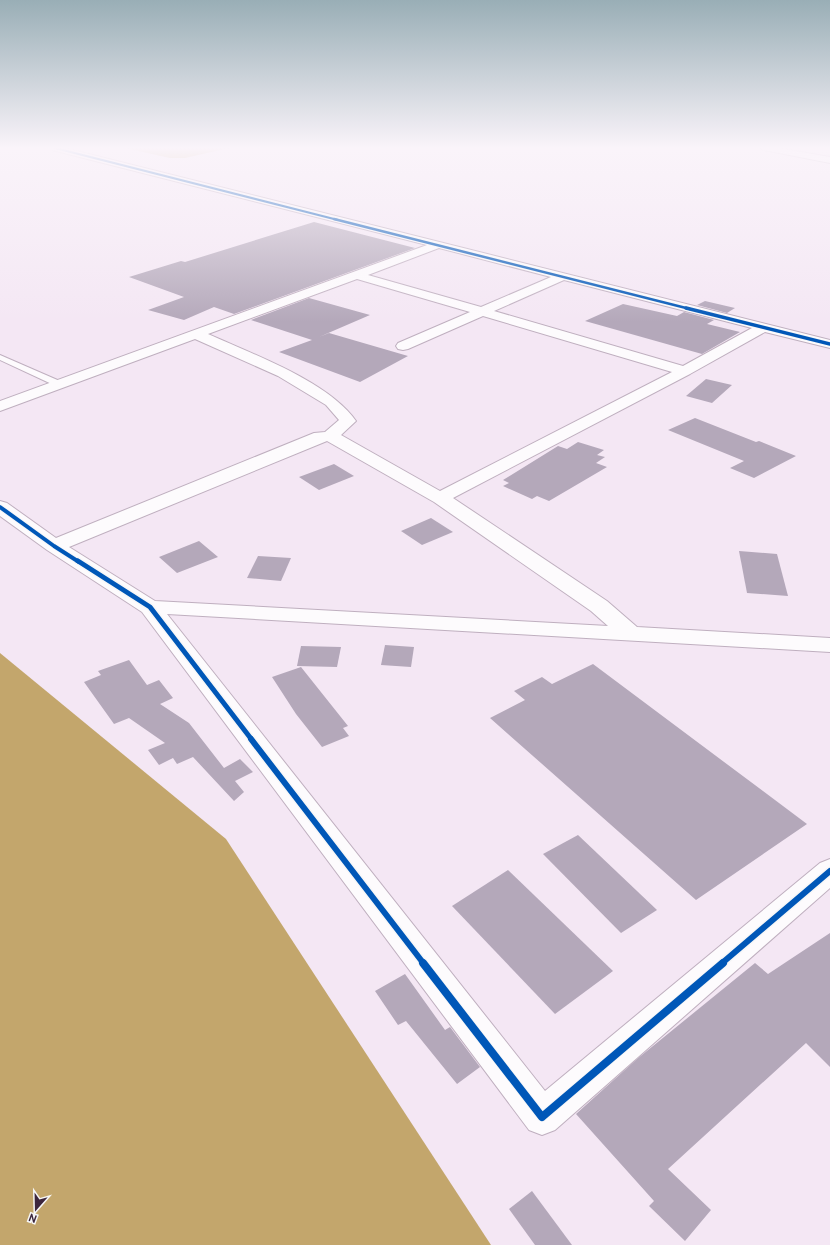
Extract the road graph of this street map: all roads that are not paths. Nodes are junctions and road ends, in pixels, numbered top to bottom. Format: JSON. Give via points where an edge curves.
{"nodes":[{"id":1,"x":284,"y":206,"type":"edge"},
{"id":2,"x":438,"y":245,"type":"junction"},
{"id":3,"x":357,"y":275,"type":"junction"},
{"id":4,"x":564,"y":276,"type":"junction"},
{"id":5,"x":482,"y":312,"type":"junction"},
{"id":6,"x":764,"y":327,"type":"junction"},
{"id":7,"x":196,"y":334,"type":"junction"},
{"id":8,"x":830,"y":344,"type":"edge"},
{"id":9,"x":403,"y":346,"type":"dead end"},
{"id":10,"x":0,"y":357,"type":"edge"},
{"id":11,"x":685,"y":371,"type":"junction"},
{"id":12,"x":59,"y":384,"type":"junction"},
{"id":13,"x":0,"y":406,"type":"edge"},
{"id":14,"x":330,"y":436,"type":"junction"},
{"id":15,"x":440,"y":498,"type":"junction"},
{"id":16,"x":0,"y":507,"type":"edge"},
{"id":17,"x":54,"y":546,"type":"junction"},
{"id":18,"x":150,"y":606,"type":"junction"},
{"id":19,"x":631,"y":634,"type":"junction"},
{"id":20,"x":830,"y":645,"type":"edge"},
{"id":21,"x":830,"y":871,"type":"edge"}],
"edges":[{"from":1,"to":2,"type":"street"},
{"from":2,"to":3,"type":"street"},
{"from":2,"to":4,"type":"street"},
{"from":3,"to":5,"type":"street"},
{"from":3,"to":7,"type":"street"},
{"from":4,"to":5,"type":"street"},
{"from":4,"to":6,"type":"street"},
{"from":5,"to":9,"type":"street"},
{"from":5,"to":11,"type":"street"},
{"from":6,"to":8,"type":"street"},
{"from":6,"to":11,"type":"street"},
{"from":7,"to":12,"type":"street"},
{"from":7,"to":14,"type":"street","via":[[282,373],[331,402],[348,421]]},
{"from":10,"to":12,"type":"lane"},
{"from":11,"to":15,"type":"street"},
{"from":12,"to":13,"type":"street"},
{"from":14,"to":15,"type":"street"},
{"from":14,"to":17,"type":"street","via":[[320,437]]},
{"from":15,"to":19,"type":"street","via":[[599,606]]},
{"from":16,"to":17,"type":"street"},
{"from":17,"to":18,"type":"street"},
{"from":18,"to":19,"type":"street"},
{"from":18,"to":21,"type":"street","via":[[542,1117]]},
{"from":19,"to":20,"type":"street"}]}
